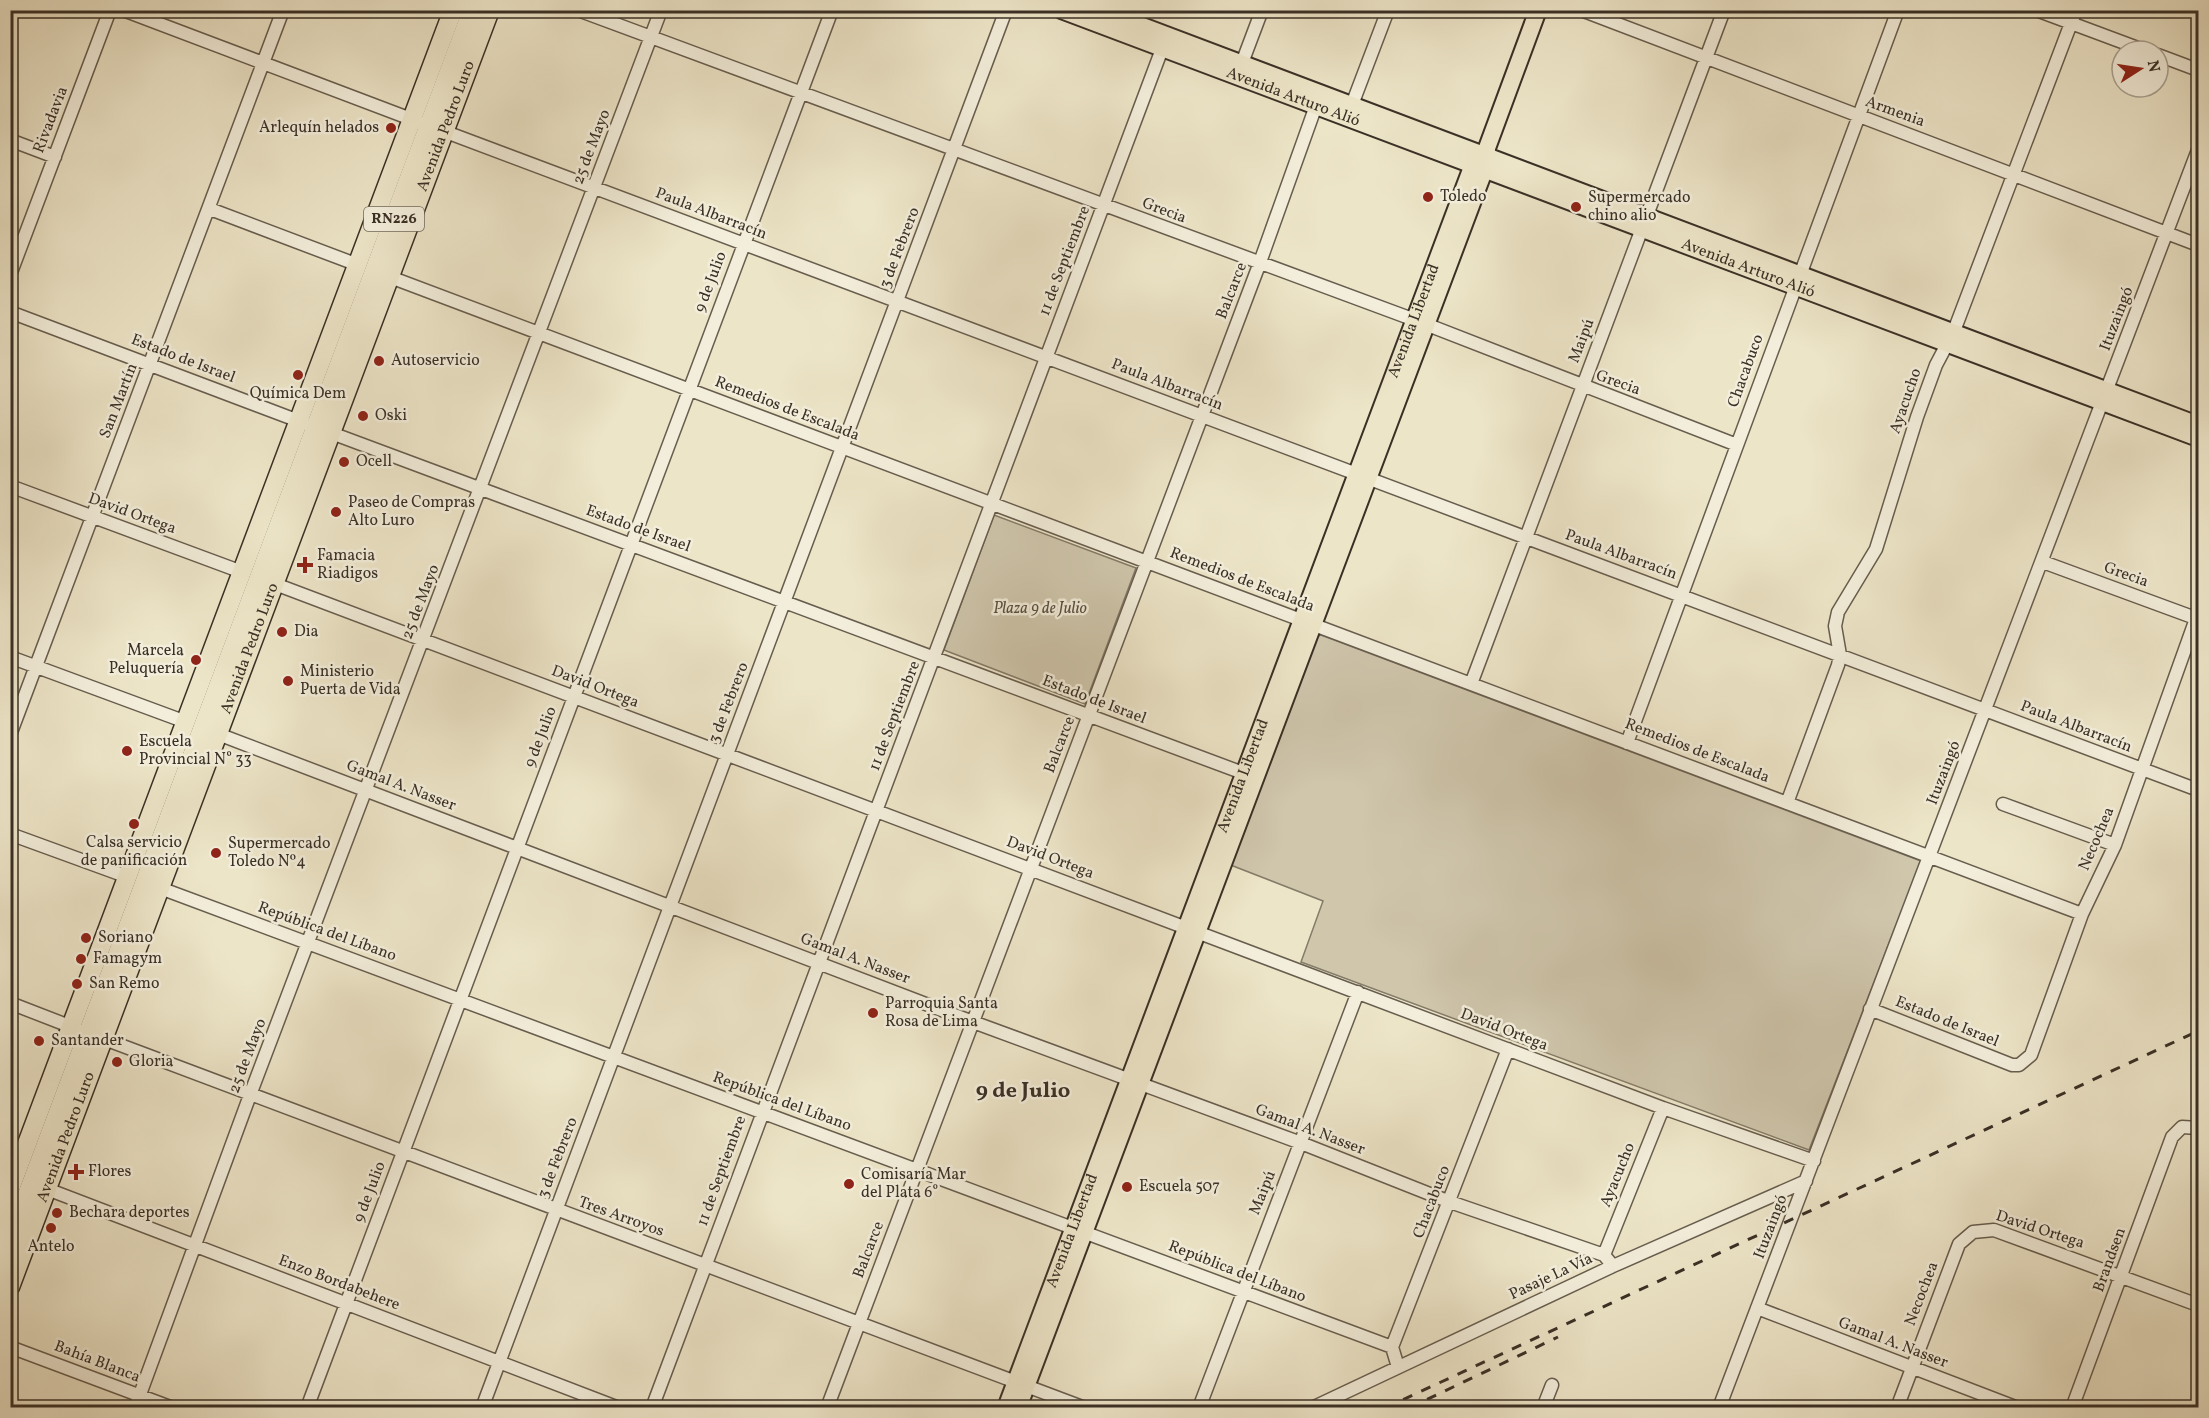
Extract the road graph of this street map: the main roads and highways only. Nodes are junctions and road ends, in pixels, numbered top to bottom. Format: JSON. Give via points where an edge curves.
{"nodes":[{"id":1,"x":453,"y":10,"type":"edge"},
{"id":2,"x":472,"y":10,"type":"edge"},
{"id":3,"x":490,"y":10,"type":"edge"},
{"id":4,"x":1060,"y":10,"type":"edge"},
{"id":5,"x":1538,"y":10,"type":"edge"},
{"id":6,"x":1093,"y":14,"type":"edge"},
{"id":7,"x":428,"y":126,"type":"junction"},
{"id":8,"x":1482,"y":159,"type":"junction"},
{"id":9,"x":2106,"y":397,"type":"junction"},
{"id":10,"x":2199,"y":425,"type":"edge"},
{"id":11,"x":315,"y":427,"type":"junction"},
{"id":12,"x":2199,"y":438,"type":"edge"},
{"id":13,"x":88,"y":1033,"type":"junction"},
{"id":14,"x":12,"y":1180,"type":"edge"},
{"id":15,"x":10,"y":1240,"type":"edge"},
{"id":16,"x":10,"y":1287,"type":"edge"},
{"id":17,"x":1021,"y":1383,"type":"junction"},
{"id":18,"x":1006,"y":1407,"type":"edge"},
{"id":19,"x":1018,"y":1407,"type":"edge"}],
"edges":[{"from":1,"to":7,"type":"highway","name":"Avenida Pedro Luro"},
{"from":2,"to":7,"type":"highway","name":"Avenida Pedro Luro","number":"RN226"},
{"from":3,"to":7,"type":"highway","name":"Avenida Pedro Luro"},
{"from":4,"to":6,"type":"main road","name":"Avenida Arturo Alió"},
{"from":5,"to":8,"type":"main road","name":"Avenida Libertad"},
{"from":6,"to":8,"type":"main road","name":"Avenida Arturo Alió"},
{"from":7,"to":11,"type":"highway","name":"Avenida Pedro Luro","number":"RN226"},
{"from":7,"to":11,"type":"highway","name":"Avenida Pedro Luro","via":[[358,265]]},
{"from":7,"to":11,"type":"highway","name":"Avenida Pedro Luro","via":[[390,277]]},
{"from":8,"to":9,"type":"main road","name":"Avenida Arturo Alió"},
{"from":8,"to":17,"type":"main road","name":"Avenida Libertad"},
{"from":9,"to":10,"type":"main road","name":"Avenida Arturo Alió"},
{"from":9,"to":12,"type":"main road","name":"Avenida Arturo Alió"},
{"from":11,"to":13,"type":"highway","name":"Avenida Pedro Luro","number":"RN226"},
{"from":11,"to":13,"type":"highway","name":"Avenida Pedro Luro","via":[[275,584],[160,888]]},
{"from":11,"to":13,"type":"highway","name":"Avenida Pedro Luro","via":[[242,572],[128,877]]},
{"from":13,"to":14,"type":"highway","name":"Avenida Pedro Luro"},
{"from":13,"to":15,"type":"highway","name":"Avenida Pedro Luro","number":"RN226"},
{"from":13,"to":16,"type":"highway","name":"Avenida Pedro Luro","via":[[47,1189]]},
{"from":17,"to":18,"type":"main road","name":"Avenida Libertad"},
{"from":17,"to":19,"type":"main road","name":"Avenida Libertad"}]}
